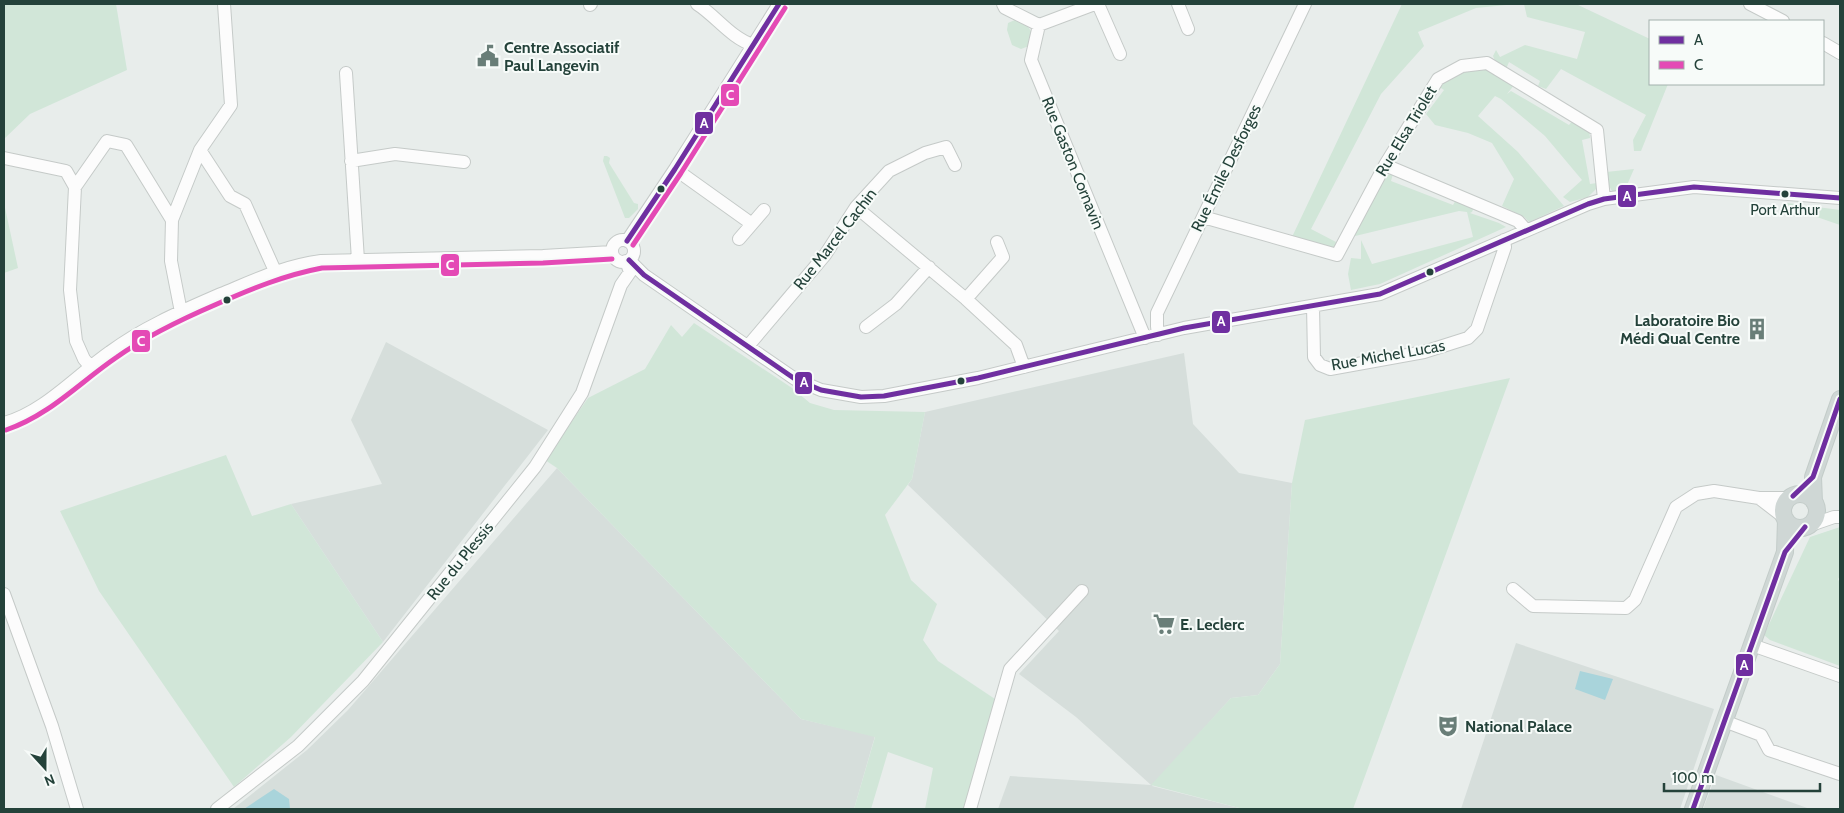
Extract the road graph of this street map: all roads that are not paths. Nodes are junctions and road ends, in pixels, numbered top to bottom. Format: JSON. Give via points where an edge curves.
{"nodes":[{"id":1,"x":224,"y":4,"type":"edge"},
{"id":2,"x":697,"y":4,"type":"edge"},
{"id":3,"x":779,"y":4,"type":"edge"},
{"id":4,"x":1003,"y":4,"type":"edge"},
{"id":5,"x":1097,"y":4,"type":"edge"},
{"id":6,"x":1178,"y":4,"type":"edge"},
{"id":7,"x":1305,"y":4,"type":"edge"},
{"id":8,"x":1750,"y":4,"type":"edge"},
{"id":9,"x":1780,"y":20,"type":"edge"},
{"id":10,"x":1039,"y":25,"type":"junction"},
{"id":11,"x":1188,"y":29,"type":"dead end"},
{"id":12,"x":1824,"y":44,"type":"edge"},
{"id":13,"x":753,"y":45,"type":"junction"},
{"id":14,"x":1840,"y":53,"type":"edge"},
{"id":15,"x":1120,"y":54,"type":"dead end"},
{"id":16,"x":346,"y":73,"type":"dead end"},
{"id":17,"x":200,"y":150,"type":"junction"},
{"id":18,"x":4,"y":158,"type":"edge"},
{"id":19,"x":351,"y":161,"type":"junction"},
{"id":20,"x":464,"y":162,"type":"dead end"},
{"id":21,"x":954,"y":165,"type":"dead end"},
{"id":22,"x":1385,"y":165,"type":"junction"},
{"id":23,"x":675,"y":169,"type":"junction"},
{"id":24,"x":75,"y":187,"type":"junction"},
{"id":25,"x":1840,"y":198,"type":"edge"},
{"id":26,"x":1604,"y":199,"type":"junction"},
{"id":27,"x":856,"y":207,"type":"junction"},
{"id":28,"x":764,"y":210,"type":"dead end"},
{"id":29,"x":1202,"y":217,"type":"junction"},
{"id":30,"x":172,"y":220,"type":"junction"},
{"id":31,"x":752,"y":224,"type":"junction"},
{"id":32,"x":1526,"y":230,"type":"junction"},
{"id":33,"x":739,"y":239,"type":"dead end"},
{"id":34,"x":1504,"y":240,"type":"junction"},
{"id":35,"x":626,"y":241,"type":"junction"},
{"id":36,"x":997,"y":242,"type":"dead end"},
{"id":37,"x":612,"y":252,"type":"junction"},
{"id":38,"x":358,"y":260,"type":"junction"},
{"id":39,"x":628,"y":261,"type":"junction"},
{"id":40,"x":929,"y":267,"type":"junction"},
{"id":41,"x":275,"y":271,"type":"junction"},
{"id":42,"x":966,"y":299,"type":"junction"},
{"id":43,"x":1313,"y":306,"type":"junction"},
{"id":44,"x":181,"y":312,"type":"junction"},
{"id":45,"x":866,"y":327,"type":"dead end"},
{"id":46,"x":1158,"y":335,"type":"junction"},
{"id":47,"x":1145,"y":338,"type":"junction"},
{"id":48,"x":748,"y":346,"type":"junction"},
{"id":49,"x":90,"y":366,"type":"junction"},
{"id":50,"x":1024,"y":367,"type":"junction"},
{"id":51,"x":1840,"y":399,"type":"edge"},
{"id":52,"x":4,"y":424,"type":"edge"},
{"id":53,"x":1813,"y":477,"type":"junction"},
{"id":54,"x":1792,"y":497,"type":"junction"},
{"id":55,"x":1759,"y":498,"type":"junction"},
{"id":56,"x":1815,"y":504,"type":"junction"},
{"id":57,"x":1837,"y":517,"type":"edge"},
{"id":58,"x":1786,"y":519,"type":"junction"},
{"id":59,"x":1807,"y":527,"type":"junction"},
{"id":60,"x":1785,"y":552,"type":"junction"},
{"id":61,"x":1513,"y":589,"type":"dead end"},
{"id":62,"x":1082,"y":591,"type":"dead end"},
{"id":63,"x":4,"y":594,"type":"edge"},
{"id":64,"x":1752,"y":645,"type":"junction"},
{"id":65,"x":1840,"y":676,"type":"edge"},
{"id":66,"x":1724,"y":721,"type":"junction"},
{"id":67,"x":1840,"y":774,"type":"edge"},
{"id":68,"x":77,"y":809,"type":"edge"},
{"id":69,"x":217,"y":809,"type":"edge"},
{"id":70,"x":970,"y":809,"type":"edge"},
{"id":71,"x":1693,"y":809,"type":"edge"}],
"edges":[{"from":1,"to":17,"type":"street","via":[[231,105]]},
{"from":2,"to":13,"type":"street","via":[[743,42]]},
{"from":3,"to":13,"type":"street"},
{"from":4,"to":10,"type":"street"},
{"from":5,"to":10,"type":"street"},
{"from":5,"to":15,"type":"street"},
{"from":6,"to":11,"type":"street"},
{"from":7,"to":29,"type":"street","name":"Rue Émile Desforges"},
{"from":8,"to":9,"type":"street"},
{"from":10,"to":47,"type":"street","name":"Rue Gaston Cornavin","via":[[1031,60]]},
{"from":12,"to":14,"type":"street"},
{"from":13,"to":23,"type":"street"},
{"from":16,"to":19,"type":"street"},
{"from":17,"to":30,"type":"street"},
{"from":17,"to":41,"type":"street","via":[[230,196],[245,204]]},
{"from":18,"to":24,"type":"street","via":[[66,171]]},
{"from":19,"to":20,"type":"street","via":[[395,154]]},
{"from":19,"to":38,"type":"street"},
{"from":21,"to":27,"type":"street","name":"Rue Marcel Cachin","via":[[946,147],[926,153],[889,171]]},
{"from":22,"to":26,"type":"street","name":"Rue Elsa Triolet","via":[[1438,79],[1462,66],[1487,63],[1596,130]]},
{"from":22,"to":29,"type":"street","name":"Rue Elsa Triolet","via":[[1337,255]]},
{"from":22,"to":32,"type":"street","via":[[1518,221]]},
{"from":23,"to":31,"type":"street"},
{"from":23,"to":35,"type":"street"},
{"from":24,"to":30,"type":"street","via":[[107,141],[126,145]]},
{"from":24,"to":49,"type":"street","via":[[70,290],[76,340]]},
{"from":25,"to":26,"type":"street","via":[[1694,187]]},
{"from":26,"to":32,"type":"street"},
{"from":27,"to":40,"type":"street"},
{"from":27,"to":48,"type":"street","name":"Rue Marcel Cachin","via":[[825,255]]},
{"from":28,"to":31,"type":"street"},
{"from":29,"to":46,"type":"street","name":"Rue Émile Desforges","via":[[1157,313]]},
{"from":30,"to":44,"type":"street","via":[[171,261]]},
{"from":31,"to":33,"type":"street"},
{"from":32,"to":34,"type":"street"},
{"from":34,"to":43,"type":"street","via":[[1380,294]]},
{"from":34,"to":43,"type":"street","name":"Rue Michel Lucas","via":[[1505,247],[1477,329],[1468,338],[1451,345],[1330,369],[1320,365],[1314,357]]},
{"from":35,"to":37,"type":"street","via":[[616,243]]},
{"from":35,"to":39,"type":"street","via":[[633,248]]},
{"from":36,"to":42,"type":"street","via":[[1003,257]]},
{"from":37,"to":38,"type":"street"},
{"from":37,"to":39,"type":"street","via":[[617,260]]},
{"from":38,"to":41,"type":"street","via":[[298,264]]},
{"from":39,"to":48,"type":"street"},
{"from":39,"to":69,"type":"street","name":"Rue du Plessis","via":[[630,272],[621,285],[582,393],[535,467],[363,681],[298,746]]},
{"from":40,"to":42,"type":"street"},
{"from":40,"to":45,"type":"street","via":[[896,304]]},
{"from":41,"to":44,"type":"street"},
{"from":42,"to":50,"type":"street","via":[[1016,345]]},
{"from":43,"to":46,"type":"street"},
{"from":44,"to":49,"type":"street","via":[[127,340]]},
{"from":46,"to":47,"type":"street"},
{"from":47,"to":50,"type":"street"},
{"from":48,"to":50,"type":"street","via":[[795,379],[821,390],[861,397],[910,392]]},
{"from":49,"to":52,"type":"street","via":[[29,413]]},
{"from":51,"to":53,"type":"main road"},
{"from":53,"to":54,"type":"main road"},
{"from":53,"to":56,"type":"main road"},
{"from":54,"to":55,"type":"street"},
{"from":54,"to":56,"type":"main road","via":[[1802,495]]},
{"from":54,"to":58,"type":"main road","via":[[1785,504]]},
{"from":55,"to":58,"type":"street"},
{"from":55,"to":61,"type":"street","via":[[1714,490],[1696,494],[1676,507],[1635,600],[1626,608],[1533,606]]},
{"from":56,"to":57,"type":"street"},
{"from":56,"to":59,"type":"main road","via":[[1817,514]]},
{"from":57,"to":59,"type":"street"},
{"from":58,"to":59,"type":"main road","via":[[1795,527]]},
{"from":58,"to":60,"type":"main road"},
{"from":59,"to":60,"type":"main road"},
{"from":60,"to":64,"type":"main road"},
{"from":62,"to":70,"type":"street","via":[[1010,669]]},
{"from":63,"to":68,"type":"street","via":[[52,726]]},
{"from":64,"to":65,"type":"street"},
{"from":64,"to":66,"type":"main road"},
{"from":66,"to":67,"type":"street","via":[[1762,735],[1770,750]]},
{"from":66,"to":71,"type":"main road"}]}
